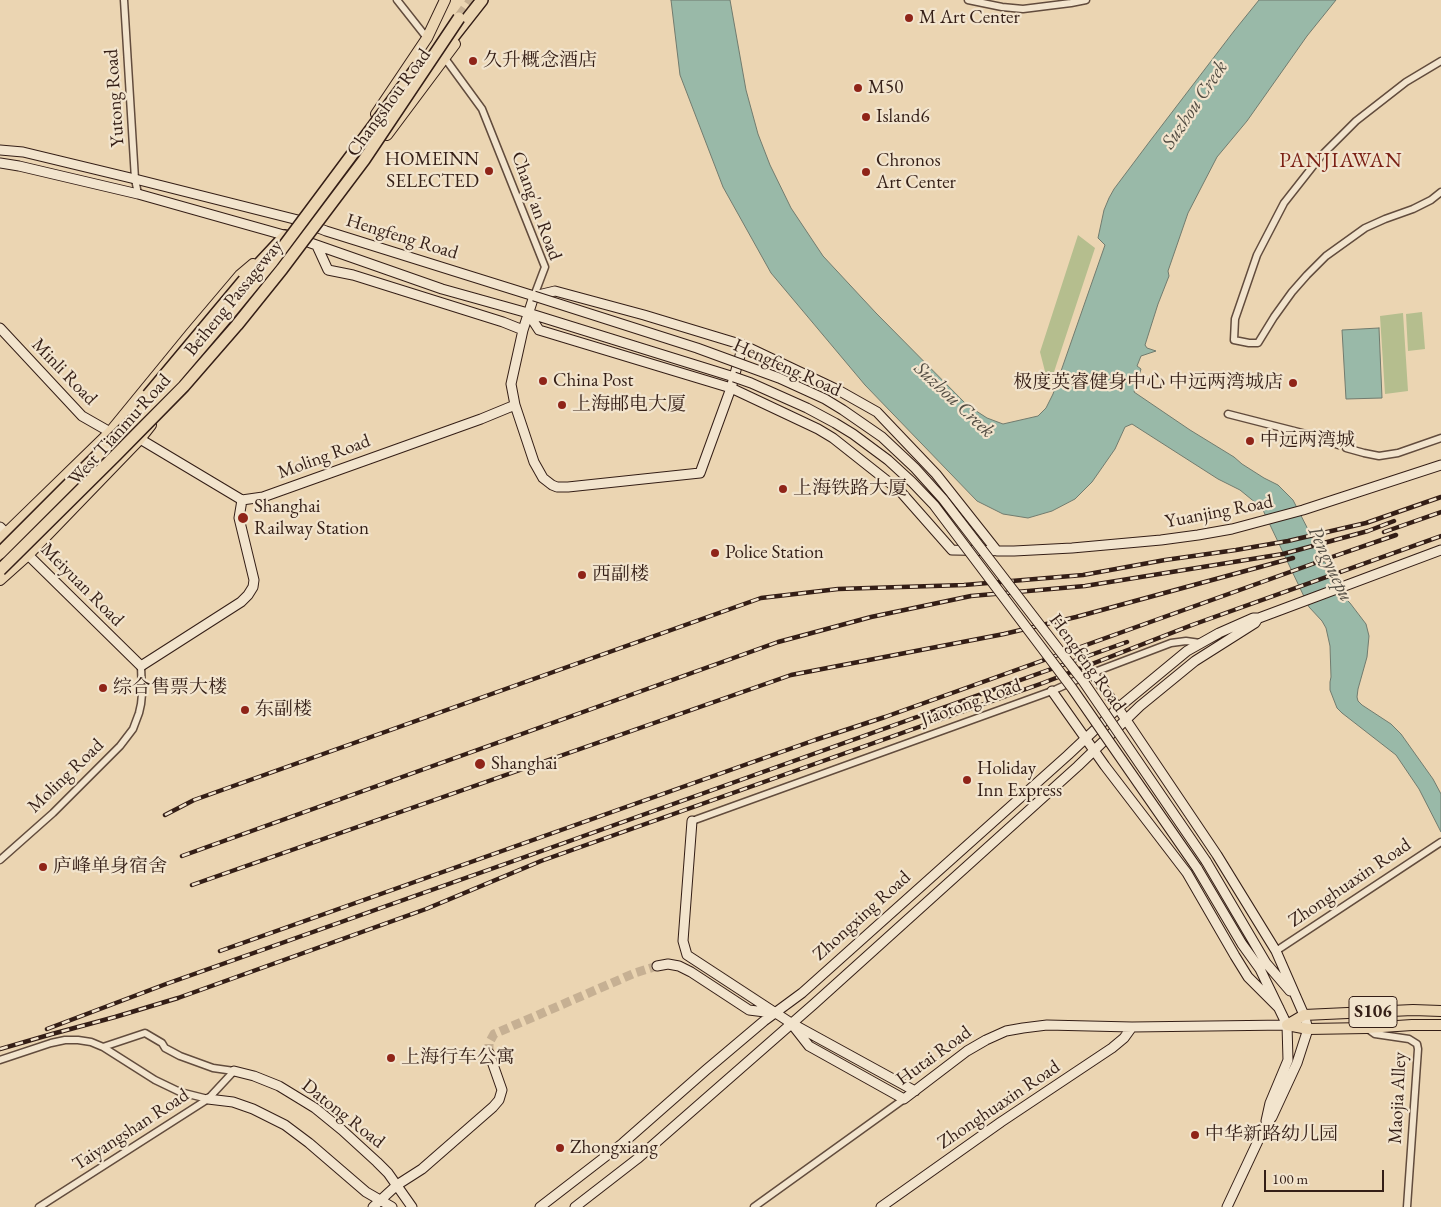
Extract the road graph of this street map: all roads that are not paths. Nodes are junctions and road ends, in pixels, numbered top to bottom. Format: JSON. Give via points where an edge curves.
{"nodes":[{"id":1,"x":124,"y":0,"type":"edge"},
{"id":2,"x":397,"y":0,"type":"edge"},
{"id":3,"x":445,"y":0,"type":"edge"},
{"id":4,"x":482,"y":0,"type":"edge"},
{"id":5,"x":489,"y":0,"type":"edge"},
{"id":6,"x":968,"y":0,"type":"edge"},
{"id":7,"x":1086,"y":0,"type":"edge"},
{"id":8,"x":427,"y":38,"type":"junction"},
{"id":9,"x":444,"y":57,"type":"junction"},
{"id":10,"x":1441,"y":61,"type":"edge"},
{"id":11,"x":421,"y":75,"type":"junction"},
{"id":12,"x":0,"y":150,"type":"edge"},
{"id":13,"x":0,"y":163,"type":"edge"},
{"id":14,"x":135,"y":179,"type":"junction"},
{"id":15,"x":1441,"y":192,"type":"edge"},
{"id":16,"x":138,"y":194,"type":"junction"},
{"id":17,"x":298,"y":220,"type":"junction"},
{"id":18,"x":317,"y":227,"type":"junction"},
{"id":19,"x":285,"y":236,"type":"junction"},
{"id":20,"x":305,"y":241,"type":"junction"},
{"id":21,"x":317,"y":246,"type":"junction"},
{"id":22,"x":464,"y":295,"type":"junction"},
{"id":23,"x":534,"y":296,"type":"junction"},
{"id":24,"x":461,"y":309,"type":"junction"},
{"id":25,"x":528,"y":313,"type":"junction"},
{"id":26,"x":0,"y":328,"type":"edge"},
{"id":27,"x":523,"y":330,"type":"junction"},
{"id":28,"x":743,"y":345,"type":"junction"},
{"id":29,"x":731,"y":388,"type":"junction"},
{"id":30,"x":515,"y":405,"type":"junction"},
{"id":31,"x":1228,"y":414,"type":"dead end"},
{"id":32,"x":110,"y":432,"type":"junction"},
{"id":33,"x":1441,"y":438,"type":"edge"},
{"id":34,"x":140,"y":439,"type":"junction"},
{"id":35,"x":1338,"y":445,"type":"dead end"},
{"id":36,"x":1346,"y":448,"type":"dead end"},
{"id":37,"x":1441,"y":465,"type":"edge"},
{"id":38,"x":84,"y":470,"type":"junction"},
{"id":39,"x":242,"y":500,"type":"junction"},
{"id":40,"x":2,"y":533,"type":"edge"},
{"id":41,"x":997,"y":550,"type":"junction"},
{"id":42,"x":1441,"y":550,"type":"edge"},
{"id":43,"x":0,"y":553,"type":"edge"},
{"id":44,"x":28,"y":555,"type":"junction"},
{"id":45,"x":0,"y":570,"type":"edge"},
{"id":46,"x":0,"y":580,"type":"edge"},
{"id":47,"x":1259,"y":618,"type":"junction"},
{"id":48,"x":1200,"y":642,"type":"junction"},
{"id":49,"x":1208,"y":652,"type":"joint"},
{"id":50,"x":141,"y":666,"type":"junction"},
{"id":51,"x":1092,"y":673,"type":"junction"},
{"id":52,"x":1052,"y":691,"type":"junction"},
{"id":53,"x":1118,"y":708,"type":"junction"},
{"id":54,"x":1125,"y":720,"type":"junction"},
{"id":55,"x":1086,"y":738,"type":"junction"},
{"id":56,"x":1094,"y":750,"type":"junction"},
{"id":57,"x":692,"y":821,"type":"joint"},
{"id":58,"x":1441,"y":842,"type":"edge"},
{"id":59,"x":0,"y":860,"type":"edge"},
{"id":60,"x":1276,"y":951,"type":"junction"},
{"id":61,"x":657,"y":966,"type":"tunnel mouth"},
{"id":62,"x":1296,"y":999,"type":"junction"},
{"id":63,"x":1279,"y":1008,"type":"junction"},
{"id":64,"x":1441,"y":1010,"type":"edge"},
{"id":65,"x":776,"y":1013,"type":"junction"},
{"id":66,"x":1304,"y":1015,"type":"junction"},
{"id":67,"x":791,"y":1023,"type":"junction"},
{"id":68,"x":1287,"y":1025,"type":"junction"},
{"id":69,"x":1441,"y":1025,"type":"edge"},
{"id":70,"x":1132,"y":1027,"type":"junction"},
{"id":71,"x":1308,"y":1028,"type":"junction"},
{"id":72,"x":1367,"y":1028,"type":"junction"},
{"id":73,"x":103,"y":1047,"type":"junction"},
{"id":74,"x":489,"y":1053,"type":"tunnel mouth"},
{"id":75,"x":0,"y":1060,"type":"edge"},
{"id":76,"x":234,"y":1071,"type":"junction"},
{"id":77,"x":915,"y":1091,"type":"junction"},
{"id":78,"x":208,"y":1099,"type":"junction"},
{"id":79,"x":904,"y":1099,"type":"junction"},
{"id":80,"x":1265,"y":1126,"type":"junction"},
{"id":81,"x":396,"y":1185,"type":"junction"},
{"id":82,"x":380,"y":1200,"type":"junction"},
{"id":83,"x":39,"y":1207,"type":"edge"},
{"id":84,"x":373,"y":1207,"type":"edge"},
{"id":85,"x":392,"y":1207,"type":"edge"},
{"id":86,"x":412,"y":1207,"type":"edge"},
{"id":87,"x":540,"y":1207,"type":"edge"},
{"id":88,"x":574,"y":1207,"type":"edge"},
{"id":89,"x":754,"y":1207,"type":"edge"},
{"id":90,"x":881,"y":1207,"type":"edge"},
{"id":91,"x":1227,"y":1207,"type":"edge"},
{"id":92,"x":1407,"y":1207,"type":"edge"}],
"edges":[{"from":1,"to":14,"type":"street","name":"Yutong Road"},
{"from":2,"to":8,"type":"street"},
{"from":3,"to":8,"type":"main road","name":"Changshou Road"},
{"from":4,"to":11,"type":"highway","bridge":true},
{"from":5,"to":9,"type":"main road","name":"Changshou Road"},
{"from":6,"to":7,"type":"street","via":[[1023,8]]},
{"from":8,"to":17,"type":"main road","name":"Changshou Road","via":[[369,126]]},
{"from":9,"to":18,"type":"main road","name":"Changshou Road"},
{"from":9,"to":23,"type":"street","name":"Chang'an Road","via":[[482,109],[545,267]]},
{"from":10,"to":15,"type":"street","via":[[1406,82],[1356,121],[1321,156],[1284,203],[1257,255],[1235,319],[1234,340],[1258,343],[1292,292],[1326,256],[1365,228],[1413,209]]},
{"from":11,"to":38,"type":"highway","name":"Beiheng Passageway","bridge":true,"via":[[456,17],[228,317],[175,378]]},
{"from":11,"to":45,"type":"highway","name":"Beiheng Passageway","bridge":true,"via":[[364,160],[237,325],[184,386]]},
{"from":12,"to":14,"type":"main road","name":"Hengfeng Road","via":[[23,152]]},
{"from":13,"to":16,"type":"main road","name":"Hengfeng Road"},
{"from":14,"to":16,"type":"street","name":"Yutong Road"},
{"from":14,"to":17,"type":"main road","name":"Hengfeng Road"},
{"from":16,"to":19,"type":"main road","name":"Hengfeng Road"},
{"from":17,"to":18,"type":"main road","name":"Hengfeng Road"},
{"from":17,"to":19,"type":"main road"},
{"from":18,"to":20,"type":"main road","name":"West Tianmu Road"},
{"from":18,"to":23,"type":"main road","name":"Hengfeng Road"},
{"from":19,"to":20,"type":"main road","name":"Hengfeng Road"},
{"from":19,"to":32,"type":"main road","name":"West Tianmu Road","via":[[128,421]]},
{"from":19,"to":38,"type":"highway","bridge":true},
{"from":20,"to":21,"type":"main road","name":"Hengfeng Road"},
{"from":20,"to":34,"type":"main road","name":"West Tianmu Road"},
{"from":21,"to":22,"type":"main road","name":"Hengfeng Road"},
{"from":21,"to":24,"type":"main road","via":[[328,270]]},
{"from":22,"to":24,"type":"main road"},
{"from":22,"to":25,"type":"main road","name":"Hengfeng Road"},
{"from":23,"to":25,"type":"main road","name":"Chang'an Road"},
{"from":23,"to":28,"type":"main road","via":[[555,291]]},
{"from":23,"to":62,"type":"main road","name":"Hengfeng Road","bridge":true,"via":[[779,378],[843,410],[882,438],[915,468],[943,499],[1072,667],[1206,861],[1266,963]]},
{"from":24,"to":27,"type":"main road"},
{"from":25,"to":27,"type":"main road","name":"Chang'an Road"},
{"from":25,"to":29,"type":"main road","name":"Yuanjing Road","via":[[539,330]]},
{"from":25,"to":63,"type":"main road","name":"Hengfeng Road","bridge":true,"via":[[751,383],[835,423],[888,460],[912,482],[934,505],[1072,688],[1197,868],[1260,969]]},
{"from":26,"to":32,"type":"main road","name":"Minli Road","via":[[82,416]]},
{"from":27,"to":30,"type":"main road","name":"Chang'an Road","via":[[511,384]]},
{"from":28,"to":29,"type":"main road"},
{"from":28,"to":41,"type":"main road","via":[[838,390],[876,412],[936,474]]},
{"from":29,"to":30,"type":"main road","via":[[700,473],[568,487],[552,485],[542,478]]},
{"from":29,"to":41,"type":"main road","name":"Yuanjing Road","via":[[833,438],[900,492],[952,550]]},
{"from":30,"to":39,"type":"main road","name":"Moling Road","via":[[263,497]]},
{"from":31,"to":35,"type":"street"},
{"from":32,"to":34,"type":"main road","name":"Minli Road"},
{"from":32,"to":40,"type":"main road","name":"West Tianmu Road"},
{"from":33,"to":36,"type":"street","via":[[1379,456]]},
{"from":34,"to":39,"type":"main road","name":"Minli Road"},
{"from":34,"to":44,"type":"main road","name":"West Tianmu Road"},
{"from":37,"to":41,"type":"main road","name":"Yuanjing Road","via":[[1303,510],[1215,532],[1161,540]]},
{"from":38,"to":43,"type":"highway","name":"Beiheng Passageway","bridge":true},
{"from":39,"to":50,"type":"main road","via":[[239,518],[253,587],[242,602]]},
{"from":40,"to":44,"type":"main road","name":"Meiyuan Road"},
{"from":42,"to":47,"type":"main road","name":"Jiaotong Road"},
{"from":44,"to":46,"type":"main road","name":"West Tianmu Road"},
{"from":44,"to":50,"type":"main road","name":"Meiyuan Road"},
{"from":47,"to":48,"type":"main road","name":"Jiaotong Road"},
{"from":47,"to":49,"type":"main road","name":"Jiaotong Road"},
{"from":48,"to":51,"type":"street","name":"Jiaotong Road","via":[[1171,643]]},
{"from":48,"to":53,"type":"main road","name":"Zhongxing Road"},
{"from":49,"to":54,"type":"main road","name":"Zhongxing Road"},
{"from":50,"to":59,"type":"street","name":"Moling Road","via":[[141,704],[133,729],[60,807]]},
{"from":51,"to":52,"type":"street","name":"Jiaotong Road"},
{"from":51,"to":53,"type":"main road","name":"Hengfeng Road"},
{"from":52,"to":55,"type":"main road","name":"Hengfeng Road"},
{"from":52,"to":57,"type":"street","name":"Jiaotong Road"},
{"from":53,"to":54,"type":"main road","name":"Hengfeng Road"},
{"from":53,"to":55,"type":"main road","name":"Zhongxing Road"},
{"from":54,"to":56,"type":"main road","name":"Zhongxing Road"},
{"from":54,"to":60,"type":"main road","name":"Hengfeng Road","via":[[1217,855]]},
{"from":55,"to":56,"type":"main road","name":"Hengfeng Road"},
{"from":55,"to":65,"type":"main road","name":"Zhongxing Road"},
{"from":56,"to":63,"type":"main road","name":"Hengfeng Road","via":[[1187,873],[1248,976]]},
{"from":56,"to":67,"type":"main road","name":"Zhongxing Road"},
{"from":57,"to":65,"type":"main road","via":[[683,941],[687,955]]},
{"from":58,"to":60,"type":"street","name":"Zhonghuaxin Road"},
{"from":60,"to":62,"type":"main road","name":"Hengfeng Road"},
{"from":61,"to":65,"type":"main road","via":[[679,966],[749,1010]]},
{"from":62,"to":66,"type":"main road","name":"Hengfeng Road"},
{"from":63,"to":68,"type":"main road","name":"Hengfeng Road"},
{"from":64,"to":66,"type":"main road","name":"Hutai Road","number":"S106"},
{"from":65,"to":67,"type":"main road"},
{"from":65,"to":87,"type":"main road","name":"Zhongxing Road","via":[[623,1143]]},
{"from":66,"to":68,"type":"main road","name":"Hutai Road","number":"S106"},
{"from":66,"to":71,"type":"main road","name":"Hengfeng Road"},
{"from":67,"to":77,"type":"main road"},
{"from":67,"to":79,"type":"main road","via":[[809,1046]]},
{"from":67,"to":88,"type":"main road","name":"Zhongxing Road","via":[[637,1159]]},
{"from":68,"to":70,"type":"main road","name":"Hutai Road"},
{"from":68,"to":71,"type":"main road","name":"Hutai Road","number":"S106"},
{"from":68,"to":80,"type":"main road","via":[[1288,1060],[1270,1103]]},
{"from":69,"to":72,"type":"main road","name":"Hutai Road","number":"S106"},
{"from":70,"to":77,"type":"main road","name":"Hutai Road","via":[[1047,1026],[1006,1032],[967,1051]]},
{"from":70,"to":90,"type":"main road","name":"Zhonghuaxin Road","via":[[1112,1048]]},
{"from":71,"to":72,"type":"main road","name":"Hutai Road","number":"S106"},
{"from":71,"to":80,"type":"main road","via":[[1297,1063]]},
{"from":72,"to":92,"type":"street","name":"Maojia Alley","via":[[1375,1034],[1408,1039],[1417,1044]]},
{"from":73,"to":75,"type":"street","via":[[91,1042],[65,1040]]},
{"from":73,"to":76,"type":"street","via":[[145,1033],[180,1056],[213,1068]]},
{"from":73,"to":78,"type":"street","via":[[155,1080],[180,1092]]},
{"from":74,"to":81,"type":"main road","via":[[502,1090],[499,1100],[422,1170]]},
{"from":76,"to":78,"type":"street","name":"Taiyangshan Road"},
{"from":76,"to":81,"type":"main road","name":"Datong Road","via":[[269,1082],[315,1108],[378,1162]]},
{"from":77,"to":79,"type":"main road","name":"Hutai Road"},
{"from":78,"to":82,"type":"main road","via":[[233,1102],[285,1125]]},
{"from":78,"to":83,"type":"street","name":"Taiyangshan Road"},
{"from":79,"to":89,"type":"street","name":"Hutai Road"},
{"from":80,"to":91,"type":"main road"},
{"from":81,"to":82,"type":"main road"},
{"from":81,"to":86,"type":"main road","name":"Datong Road"},
{"from":82,"to":84,"type":"main road"},
{"from":82,"to":85,"type":"main road"}]}
